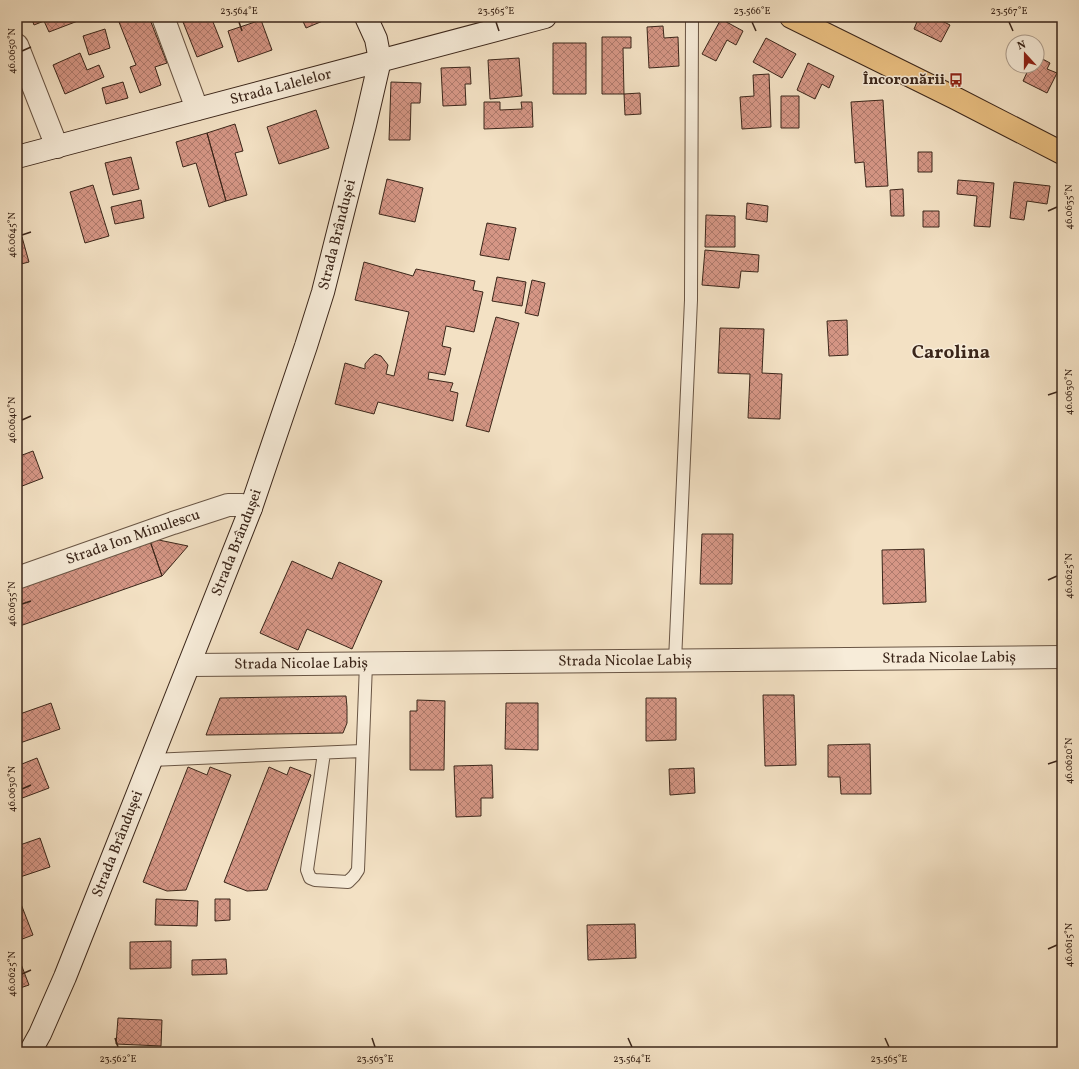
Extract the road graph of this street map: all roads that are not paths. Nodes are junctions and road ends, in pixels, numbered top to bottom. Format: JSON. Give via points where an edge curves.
{"nodes":[{"id":1,"x":163,"y":17,"type":"edge"},
{"id":2,"x":366,"y":17,"type":"edge"},
{"id":3,"x":545,"y":17,"type":"edge"},
{"id":4,"x":692,"y":17,"type":"edge"},
{"id":5,"x":791,"y":17,"type":"edge"},
{"id":6,"x":17,"y":45,"type":"edge"},
{"id":7,"x":380,"y":60,"type":"junction"},
{"id":8,"x":197,"y":109,"type":"junction"},
{"id":9,"x":57,"y":147,"type":"junction"},
{"id":10,"x":1062,"y":153,"type":"edge"},
{"id":11,"x":17,"y":157,"type":"edge"},
{"id":12,"x":251,"y":508,"type":"junction"},
{"id":13,"x":17,"y":578,"type":"edge"},
{"id":14,"x":1062,"y":657,"type":"edge"},
{"id":15,"x":675,"y":660,"type":"junction"},
{"id":16,"x":366,"y":664,"type":"junction"},
{"id":17,"x":189,"y":665,"type":"junction"},
{"id":18,"x":362,"y":751,"type":"junction"},
{"id":19,"x":324,"y":753,"type":"junction"},
{"id":20,"x":151,"y":760,"type":"junction"},
{"id":21,"x":30,"y":1052,"type":"edge"}],
"edges":[{"from":1,"to":8,"type":"main road"},
{"from":2,"to":7,"type":"main road","name":"Strada Brândușei","via":[[376,39]]},
{"from":3,"to":7,"type":"main road","name":"Strada Lalelelor"},
{"from":4,"to":15,"type":"lane","via":[[691,300]]},
{"from":5,"to":10,"type":"main road"},
{"from":6,"to":9,"type":"main road"},
{"from":7,"to":8,"type":"main road","name":"Strada Lalelelor"},
{"from":7,"to":12,"type":"main road","name":"Strada Brândușei","via":[[323,292]]},
{"from":8,"to":9,"type":"main road","name":"Strada Lalelelor"},
{"from":9,"to":11,"type":"main road","name":"Strada Lalelelor"},
{"from":12,"to":13,"type":"main road","name":"Strada Ion Minulescu","via":[[228,505]]},
{"from":12,"to":17,"type":"main road","name":"Strada Brândușei"},
{"from":14,"to":15,"type":"main road","name":"Strada Nicolae Labiș"},
{"from":15,"to":16,"type":"main road","name":"Strada Nicolae Labiș"},
{"from":16,"to":17,"type":"main road","name":"Strada Nicolae Labiș"},
{"from":16,"to":18,"type":"lane"},
{"from":17,"to":20,"type":"main road","name":"Strada Brândușei"},
{"from":18,"to":19,"type":"lane"},
{"from":18,"to":19,"type":"lane","via":[[358,870],[348,882],[315,880],[310,878],[307,870]]},
{"from":19,"to":20,"type":"lane"},
{"from":20,"to":21,"type":"main road","name":"Strada Brândușei","via":[[65,977]]}]}
